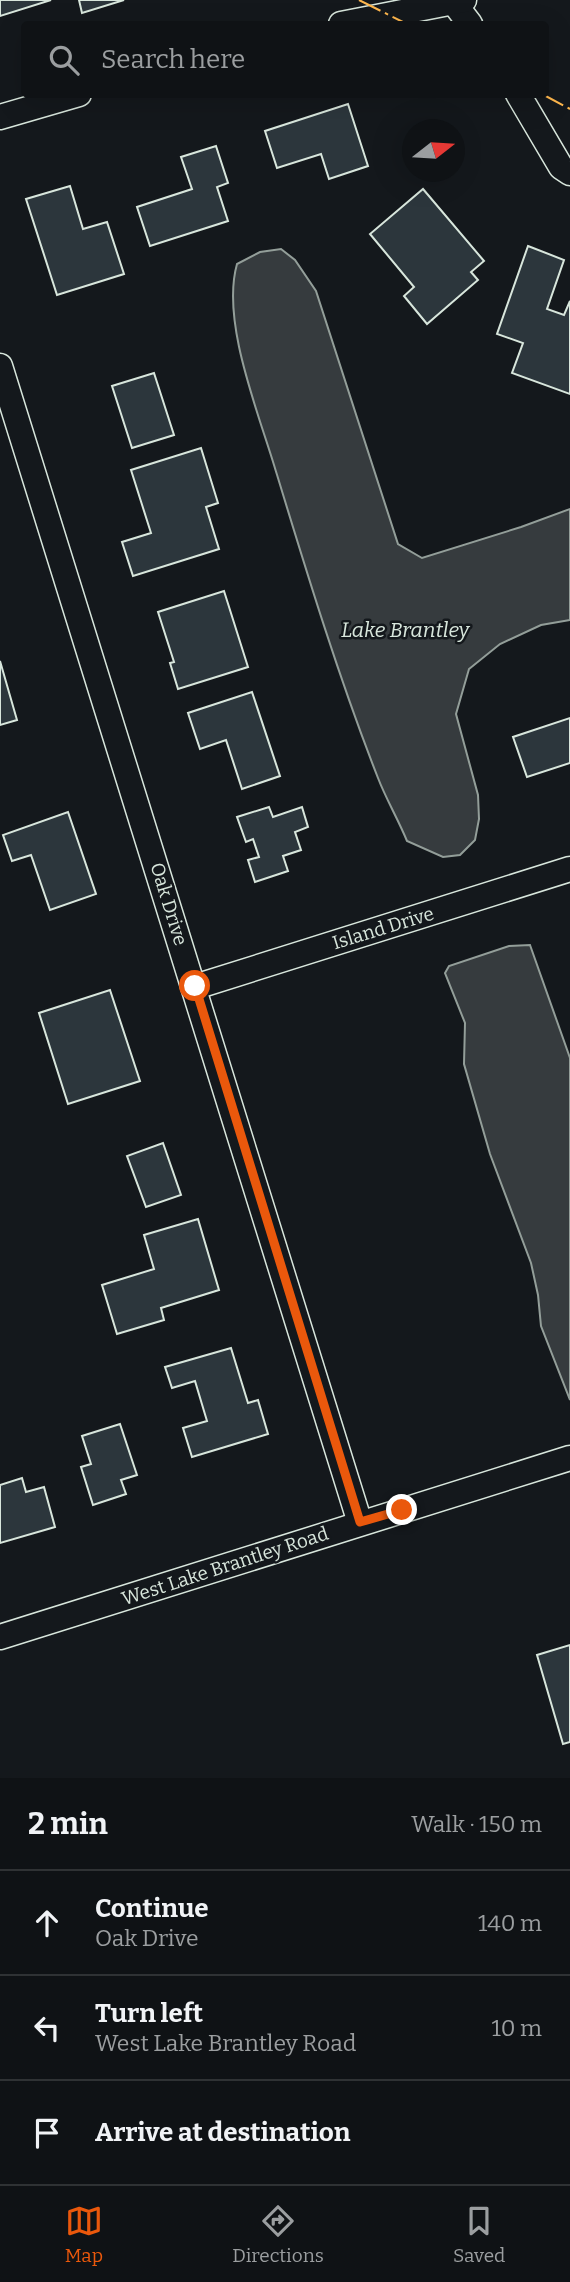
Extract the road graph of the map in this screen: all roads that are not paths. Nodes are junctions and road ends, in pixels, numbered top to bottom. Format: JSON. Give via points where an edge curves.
{"nodes":[{"id":1,"x":459,"y":1,"type":"edge"},
{"id":2,"x":356,"y":21,"type":"edge"},
{"id":3,"x":469,"y":21,"type":"edge"},
{"id":4,"x":65,"y":98,"type":"edge"},
{"id":5,"x":519,"y":98,"type":"edge"},
{"id":6,"x":0,"y":117,"type":"edge"},
{"id":7,"x":570,"y":173,"type":"edge"},
{"id":8,"x":0,"y":366,"type":"edge"},
{"id":9,"x":570,"y":869,"type":"edge"},
{"id":10,"x":195,"y":986,"type":"junction"},
{"id":11,"x":570,"y":1458,"type":"edge"},
{"id":12,"x":360,"y":1522,"type":"junction"},
{"id":13,"x":0,"y":1637,"type":"edge"}],
"edges":[{"from":1,"to":2,"type":"street"},
{"from":1,"to":3,"type":"street"},
{"from":4,"to":6,"type":"street"},
{"from":5,"to":7,"type":"street","via":[[561,167]]},
{"from":8,"to":10,"type":"street","name":"Oak Drive"},
{"from":9,"to":10,"type":"street","name":"Island Drive"},
{"from":10,"to":12,"type":"street","name":"Oak Drive"},
{"from":11,"to":12,"type":"street","name":"West Lake Brantley Road"},
{"from":12,"to":13,"type":"street","name":"West Lake Brantley Road"}]}
